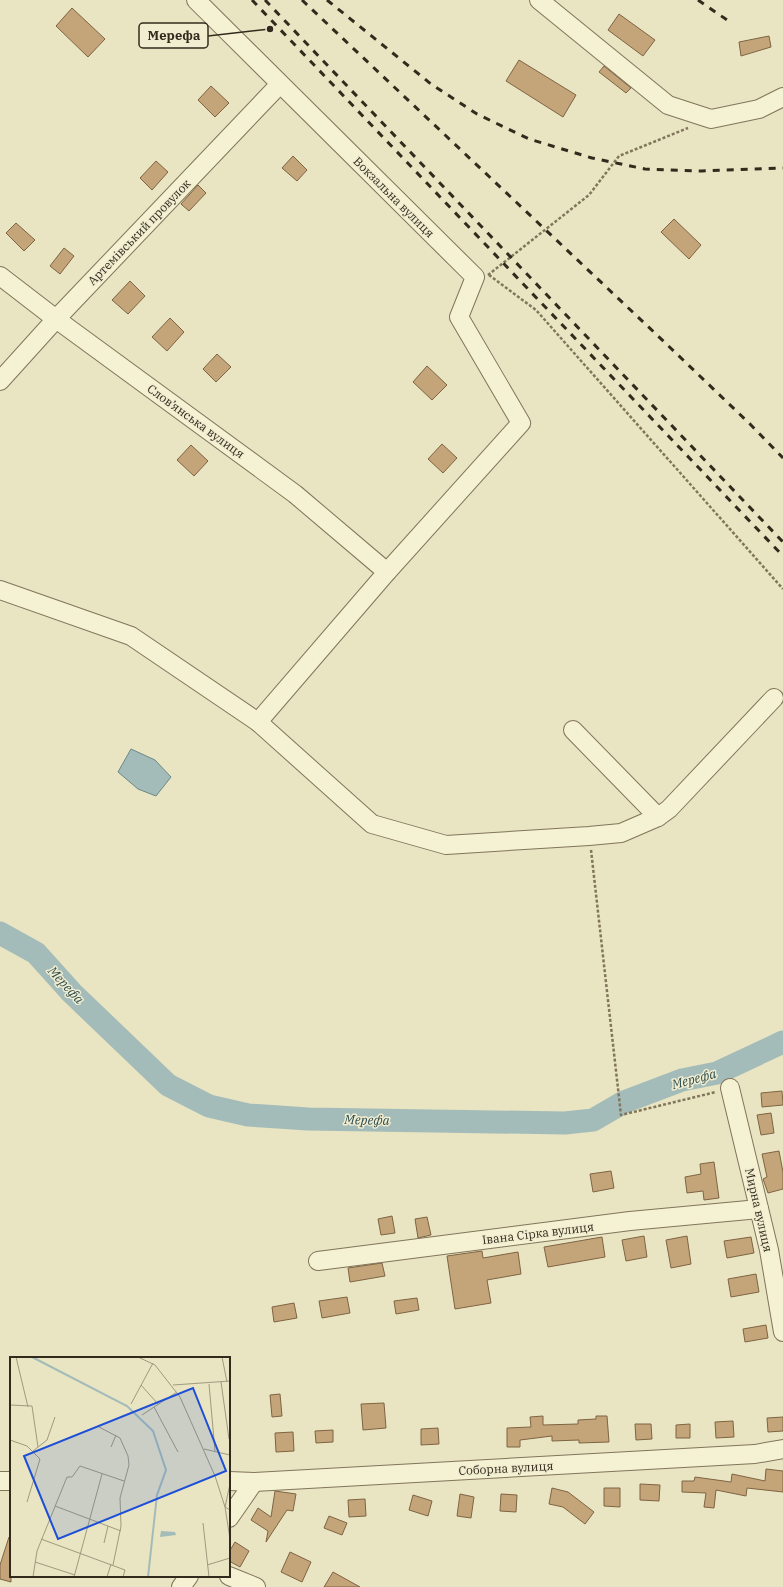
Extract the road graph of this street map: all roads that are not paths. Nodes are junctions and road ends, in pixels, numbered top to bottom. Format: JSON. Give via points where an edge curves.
{"nodes":[{"id":1,"x":196,"y":0,"type":"edge"},
{"id":2,"x":539,"y":0,"type":"edge"},
{"id":3,"x":280,"y":84,"type":"junction"},
{"id":4,"x":783,"y":97,"type":"edge"},
{"id":5,"x":0,"y":276,"type":"edge"},
{"id":6,"x":56,"y":319,"type":"junction"},
{"id":7,"x":0,"y":381,"type":"edge"},
{"id":8,"x":387,"y":572,"type":"junction"},
{"id":9,"x":0,"y":590,"type":"edge"},
{"id":10,"x":774,"y":698,"type":"dead end"},
{"id":11,"x":258,"y":722,"type":"junction"},
{"id":12,"x":573,"y":730,"type":"dead end"},
{"id":13,"x":658,"y":817,"type":"junction"},
{"id":14,"x":730,"y":1088,"type":"road end"},
{"id":15,"x":759,"y":1209,"type":"junction"},
{"id":16,"x":776,"y":1246,"type":"edge"},
{"id":17,"x":318,"y":1261,"type":"dead end"},
{"id":18,"x":783,"y":1332,"type":"edge"},
{"id":19,"x":783,"y":1449,"type":"edge"},
{"id":20,"x":230,"y":1482,"type":"edge"},
{"id":21,"x":254,"y":1482,"type":"junction"},
{"id":22,"x":230,"y":1517,"type":"edge"},
{"id":23,"x":230,"y":1576,"type":"edge"},
{"id":24,"x":188,"y":1577,"type":"edge"},
{"id":25,"x":181,"y":1587,"type":"edge"},
{"id":26,"x":256,"y":1587,"type":"edge"}],
"edges":[{"from":1,"to":3,"type":"street","name":"Вокзальна вулиця"},
{"from":2,"to":4,"type":"street","via":[[668,105],[711,119],[759,109]]},
{"from":3,"to":6,"type":"street","name":"Артемівський провулок"},
{"from":3,"to":8,"type":"street","name":"Вокзальна вулиця","via":[[482,276],[459,317],[521,423]]},
{"from":5,"to":6,"type":"street","name":"Слов’янська вулиця"},
{"from":6,"to":7,"type":"street","name":"Артемівський провулок"},
{"from":6,"to":8,"type":"street","name":"Слов’янська вулиця","via":[[295,494]]},
{"from":8,"to":11,"type":"street"},
{"from":9,"to":11,"type":"street","via":[[131,636]]},
{"from":10,"to":13,"type":"street","via":[[669,809]]},
{"from":11,"to":13,"type":"street","via":[[372,824],[446,845],[621,833]]},
{"from":12,"to":13,"type":"street"},
{"from":14,"to":15,"type":"street","name":"Мирна вулиця"},
{"from":15,"to":16,"type":"street","name":"Мирна вулиця"},
{"from":15,"to":17,"type":"street","name":"Івана Сірка вулиця","via":[[630,1221]]},
{"from":16,"to":18,"type":"street","name":"Мирна вулиця"},
{"from":19,"to":21,"type":"street","name":"Соборна вулиця","via":[[755,1454]]},
{"from":20,"to":21,"type":"street","name":"Соборна вулиця"},
{"from":21,"to":22,"type":"street"},
{"from":23,"to":26,"type":"street"},
{"from":24,"to":25,"type":"street"}]}
